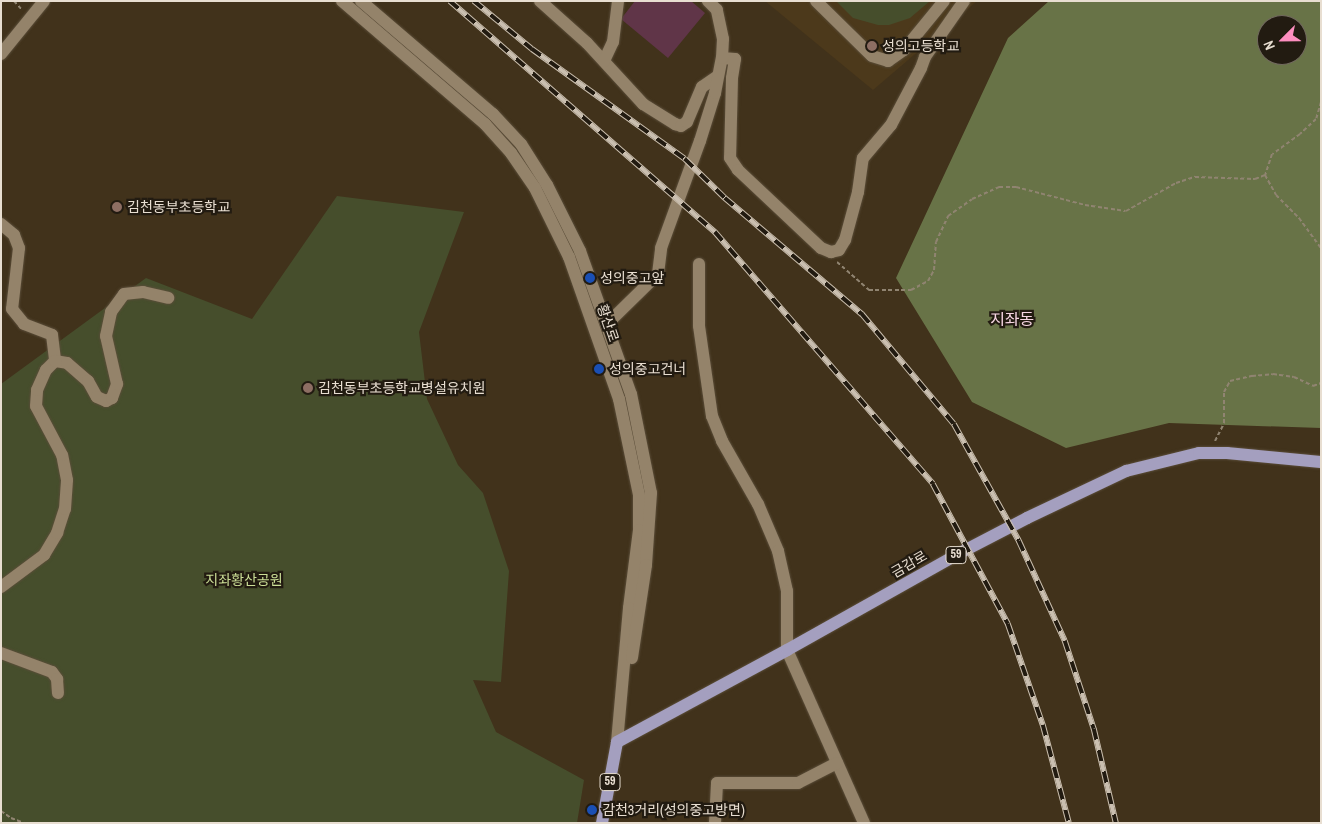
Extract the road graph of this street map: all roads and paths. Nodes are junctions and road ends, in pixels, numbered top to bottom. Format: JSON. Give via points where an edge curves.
{"nodes":[{"id":1,"x":44,"y":1,"type":"edge"},
{"id":2,"x":342,"y":1,"type":"edge"},
{"id":3,"x":361,"y":1,"type":"edge"},
{"id":4,"x":540,"y":1,"type":"edge"},
{"id":5,"x":618,"y":1,"type":"edge"},
{"id":6,"x":708,"y":1,"type":"edge"},
{"id":7,"x":816,"y":1,"type":"edge"},
{"id":8,"x":944,"y":1,"type":"edge"},
{"id":9,"x":964,"y":1,"type":"edge"},
{"id":10,"x":1,"y":54,"type":"edge"},
{"id":11,"x":722,"y":58,"type":"junction"},
{"id":12,"x":604,"y":61,"type":"junction"},
{"id":13,"x":718,"y":76,"type":"junction"},
{"id":14,"x":1321,"y":102,"type":"edge"},
{"id":15,"x":1265,"y":175,"type":"junction"},
{"id":16,"x":1,"y":224,"type":"edge"},
{"id":17,"x":1321,"y":248,"type":"edge"},
{"id":18,"x":832,"y":252,"type":"junction"},
{"id":19,"x":699,"y":264,"type":"dead end"},
{"id":20,"x":168,"y":298,"type":"dead end"},
{"id":21,"x":607,"y":324,"type":"junction"},
{"id":22,"x":55,"y":360,"type":"junction"},
{"id":23,"x":1321,"y":383,"type":"edge"},
{"id":24,"x":1208,"y":452,"type":"junction"},
{"id":25,"x":1321,"y":462,"type":"edge"},
{"id":26,"x":1,"y":588,"type":"edge"},
{"id":27,"x":787,"y":650,"type":"junction"},
{"id":28,"x":1,"y":653,"type":"edge"},
{"id":29,"x":58,"y":694,"type":"dead end"},
{"id":30,"x":617,"y":742,"type":"junction"},
{"id":31,"x":838,"y":763,"type":"junction"},
{"id":32,"x":1,"y":811,"type":"edge"},
{"id":33,"x":24,"y":823,"type":"edge"},
{"id":34,"x":602,"y":823,"type":"edge"},
{"id":35,"x":715,"y":823,"type":"edge"},
{"id":36,"x":864,"y":823,"type":"edge"}],
"edges":[{"from":1,"to":10,"type":"street"},
{"from":2,"to":30,"type":"street","name":"황산로","via":[[485,124],[511,153],[534,188],[569,257],[619,398],[640,495]]},
{"from":3,"to":21,"type":"street","name":"황산로","via":[[494,114],[521,144],[566,221]]},
{"from":4,"to":12,"type":"street"},
{"from":5,"to":12,"type":"street","via":[[613,42]]},
{"from":6,"to":11,"type":"street","via":[[717,10],[723,39]]},
{"from":7,"to":8,"type":"street","via":[[872,56],[888,61],[904,50]]},
{"from":9,"to":18,"type":"street","via":[[925,57],[891,125],[863,158],[858,192],[844,240],[839,250]]},
{"from":11,"to":13,"type":"street"},
{"from":11,"to":18,"type":"street","via":[[736,59],[732,78],[730,158],[738,170],[821,248]]},
{"from":12,"to":13,"type":"street","via":[[642,104],[681,126],[690,116],[702,87]]},
{"from":13,"to":21,"type":"street","via":[[700,141],[661,248],[658,274]]},
{"from":14,"to":15,"type":"path","via":[[1316,118],[1272,154]]},
{"from":15,"to":17,"type":"path","via":[[1276,195],[1299,218]]},
{"from":15,"to":18,"type":"path","via":[[1254,179],[1195,177],[1176,183],[1126,211],[1085,205],[1016,187],[999,188],[972,199],[948,216],[936,242],[934,270],[928,281],[911,290],[869,290],[837,262]]},
{"from":16,"to":22,"type":"street","via":[[14,235],[18,248],[12,309],[24,324],[52,336]]},
{"from":19,"to":27,"type":"street","via":[[699,326],[712,416],[722,441],[758,504],[778,551],[787,591]]},
{"from":20,"to":22,"type":"street","via":[[142,292],[124,294],[111,312],[106,336],[117,384],[112,398],[106,401],[97,397],[88,381],[66,363]]},
{"from":21,"to":30,"type":"street","name":"황산로","via":[[630,394],[651,493],[642,600]]},
{"from":22,"to":26,"type":"street","via":[[46,370],[37,390],[36,406],[62,454],[67,480],[64,509],[57,533],[44,555]]},
{"from":23,"to":24,"type":"path","via":[[1313,386],[1294,377],[1272,374],[1230,381],[1224,392],[1224,424]]},
{"from":24,"to":25,"type":"main road","name":"금감로","number":"59"},
{"from":24,"to":27,"type":"main road","name":"금감로","number":"59","via":[[1126,470],[1093,485],[956,554]]},
{"from":27,"to":30,"type":"main road","name":"금감로","number":"59"},
{"from":27,"to":31,"type":"street"},
{"from":28,"to":29,"type":"street","via":[[52,672],[57,679]]},
{"from":30,"to":34,"type":"main road","name":"황산로","number":"59"},
{"from":31,"to":35,"type":"street","via":[[798,783],[717,783]]},
{"from":31,"to":36,"type":"street"},
{"from":32,"to":33,"type":"path"}]}
